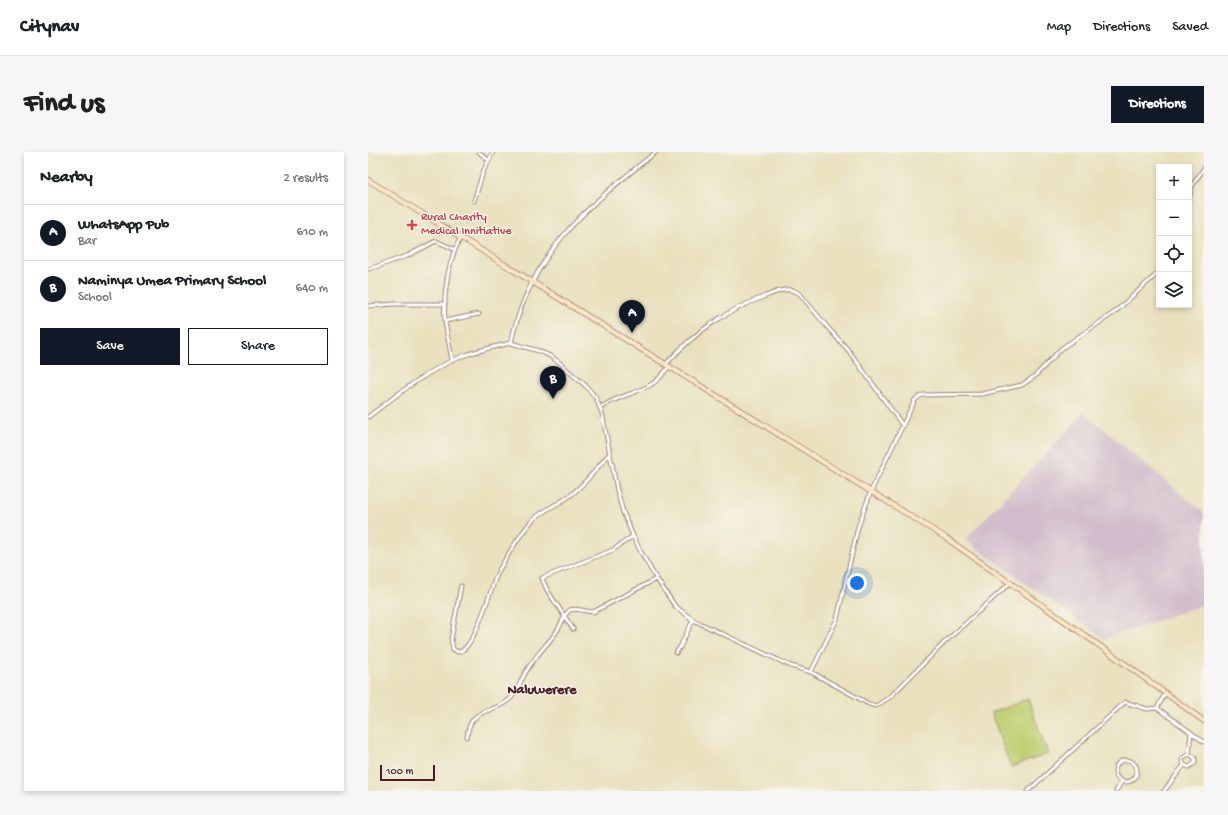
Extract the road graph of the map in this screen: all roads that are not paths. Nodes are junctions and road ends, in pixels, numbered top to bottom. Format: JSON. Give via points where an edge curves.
{"nodes":[{"id":1,"x":479,"y":152,"type":"edge"},
{"id":2,"x":493,"y":152,"type":"edge"},
{"id":3,"x":656,"y":152,"type":"edge"},
{"id":4,"x":488,"y":160,"type":"junction"},
{"id":5,"x":1204,"y":168,"type":"edge"},
{"id":6,"x":368,"y":180,"type":"edge"},
{"id":7,"x":1192,"y":186,"type":"edge"},
{"id":8,"x":474,"y":201,"type":"dead end"},
{"id":9,"x":461,"y":237,"type":"junction"},
{"id":10,"x":454,"y":249,"type":"junction"},
{"id":11,"x":369,"y":269,"type":"dead end"},
{"id":12,"x":1156,"y":275,"type":"edge"},
{"id":13,"x":532,"y":281,"type":"junction"},
{"id":14,"x":445,"y":304,"type":"junction"},
{"id":15,"x":368,"y":306,"type":"edge"},
{"id":16,"x":479,"y":314,"type":"dead end"},
{"id":17,"x":446,"y":321,"type":"junction"},
{"id":18,"x":510,"y":343,"type":"junction"},
{"id":19,"x":452,"y":360,"type":"junction"},
{"id":20,"x":668,"y":365,"type":"junction"},
{"id":21,"x":600,"y":408,"type":"junction"},
{"id":22,"x":368,"y":417,"type":"edge"},
{"id":23,"x":903,"y":426,"type":"junction"},
{"id":24,"x":610,"y":453,"type":"junction"},
{"id":25,"x":871,"y":491,"type":"junction"},
{"id":26,"x":633,"y":536,"type":"junction"},
{"id":27,"x":656,"y":579,"type":"junction"},
{"id":28,"x":1011,"y":582,"type":"junction"},
{"id":29,"x":460,"y":586,"type":"dead end"},
{"id":30,"x":565,"y":616,"type":"junction"},
{"id":31,"x":693,"y":620,"type":"junction"},
{"id":32,"x":573,"y":628,"type":"dead end"},
{"id":33,"x":676,"y":652,"type":"dead end"},
{"id":34,"x":811,"y":672,"type":"junction"},
{"id":35,"x":1165,"y":694,"type":"junction"},
{"id":36,"x":1157,"y":708,"type":"junction"},
{"id":37,"x":1204,"y":721,"type":"edge"},
{"id":38,"x":1191,"y":732,"type":"junction"},
{"id":39,"x":467,"y":737,"type":"dead end"},
{"id":40,"x":1204,"y":742,"type":"edge"},
{"id":41,"x":1189,"y":754,"type":"junction"},
{"id":42,"x":1184,"y":765,"type":"junction"},
{"id":43,"x":1122,"y":781,"type":"junction"},
{"id":44,"x":1028,"y":791,"type":"edge"},
{"id":45,"x":1116,"y":791,"type":"edge"},
{"id":46,"x":1164,"y":791,"type":"edge"}],
"edges":[{"from":1,"to":4,"type":"street"},
{"from":2,"to":4,"type":"street"},
{"from":3,"to":13,"type":"street","via":[[617,183],[569,228]]},
{"from":4,"to":8,"type":"street"},
{"from":5,"to":7,"type":"street"},
{"from":6,"to":9,"type":"main road"},
{"from":9,"to":10,"type":"street"},
{"from":9,"to":13,"type":"main road"},
{"from":10,"to":11,"type":"street","via":[[436,241],[407,256]]},
{"from":10,"to":14,"type":"street"},
{"from":12,"to":23,"type":"street","via":[[1115,312],[1062,348],[1029,381],[982,394],[920,396],[915,400]]},
{"from":13,"to":18,"type":"street"},
{"from":13,"to":20,"type":"main road"},
{"from":14,"to":15,"type":"street"},
{"from":14,"to":17,"type":"street"},
{"from":16,"to":17,"type":"street"},
{"from":17,"to":19,"type":"street"},
{"from":18,"to":19,"type":"street"},
{"from":18,"to":21,"type":"street","via":[[539,351],[560,363],[586,386]]},
{"from":19,"to":22,"type":"street","via":[[414,383]]},
{"from":20,"to":21,"type":"street","via":[[654,383],[611,400]]},
{"from":20,"to":23,"type":"street","via":[[684,345],[715,320],[770,294],[795,290],[849,351]]},
{"from":20,"to":25,"type":"main road"},
{"from":21,"to":24,"type":"street"},
{"from":23,"to":25,"type":"street"},
{"from":24,"to":26,"type":"street","via":[[619,498]]},
{"from":24,"to":29,"type":"street","via":[[576,490],[538,515],[527,527],[498,571],[486,609],[468,644],[464,650],[458,652],[453,649],[451,639]]},
{"from":25,"to":28,"type":"main road"},
{"from":25,"to":34,"type":"street","via":[[858,527],[837,619]]},
{"from":26,"to":27,"type":"street"},
{"from":26,"to":30,"type":"street","via":[[613,550],[542,578]]},
{"from":27,"to":30,"type":"street","via":[[594,612],[574,608]]},
{"from":27,"to":31,"type":"street","via":[[675,606]]},
{"from":28,"to":34,"type":"street","via":[[890,697],[876,706]]},
{"from":28,"to":35,"type":"main road"},
{"from":30,"to":32,"type":"street"},
{"from":30,"to":39,"type":"street","via":[[558,630],[527,669],[510,698],[501,705],[477,715],[468,726]]},
{"from":31,"to":33,"type":"street"},
{"from":31,"to":34,"type":"street","via":[[791,666]]},
{"from":35,"to":36,"type":"street"},
{"from":35,"to":37,"type":"main road"},
{"from":36,"to":38,"type":"street"},
{"from":36,"to":44,"type":"street","via":[[1147,709],[1125,702]]},
{"from":38,"to":40,"type":"street"},
{"from":38,"to":41,"type":"street"},
{"from":41,"to":42,"type":"street","via":[[1182,760]]},
{"from":41,"to":42,"type":"street","via":[[1194,756],[1195,763],[1189,767]]},
{"from":42,"to":46,"type":"street"},
{"from":43,"to":43,"type":"street","via":[[1131,781],[1137,775],[1137,766],[1131,760],[1122,760],[1116,766],[1116,775]]},
{"from":43,"to":45,"type":"street"}]}
